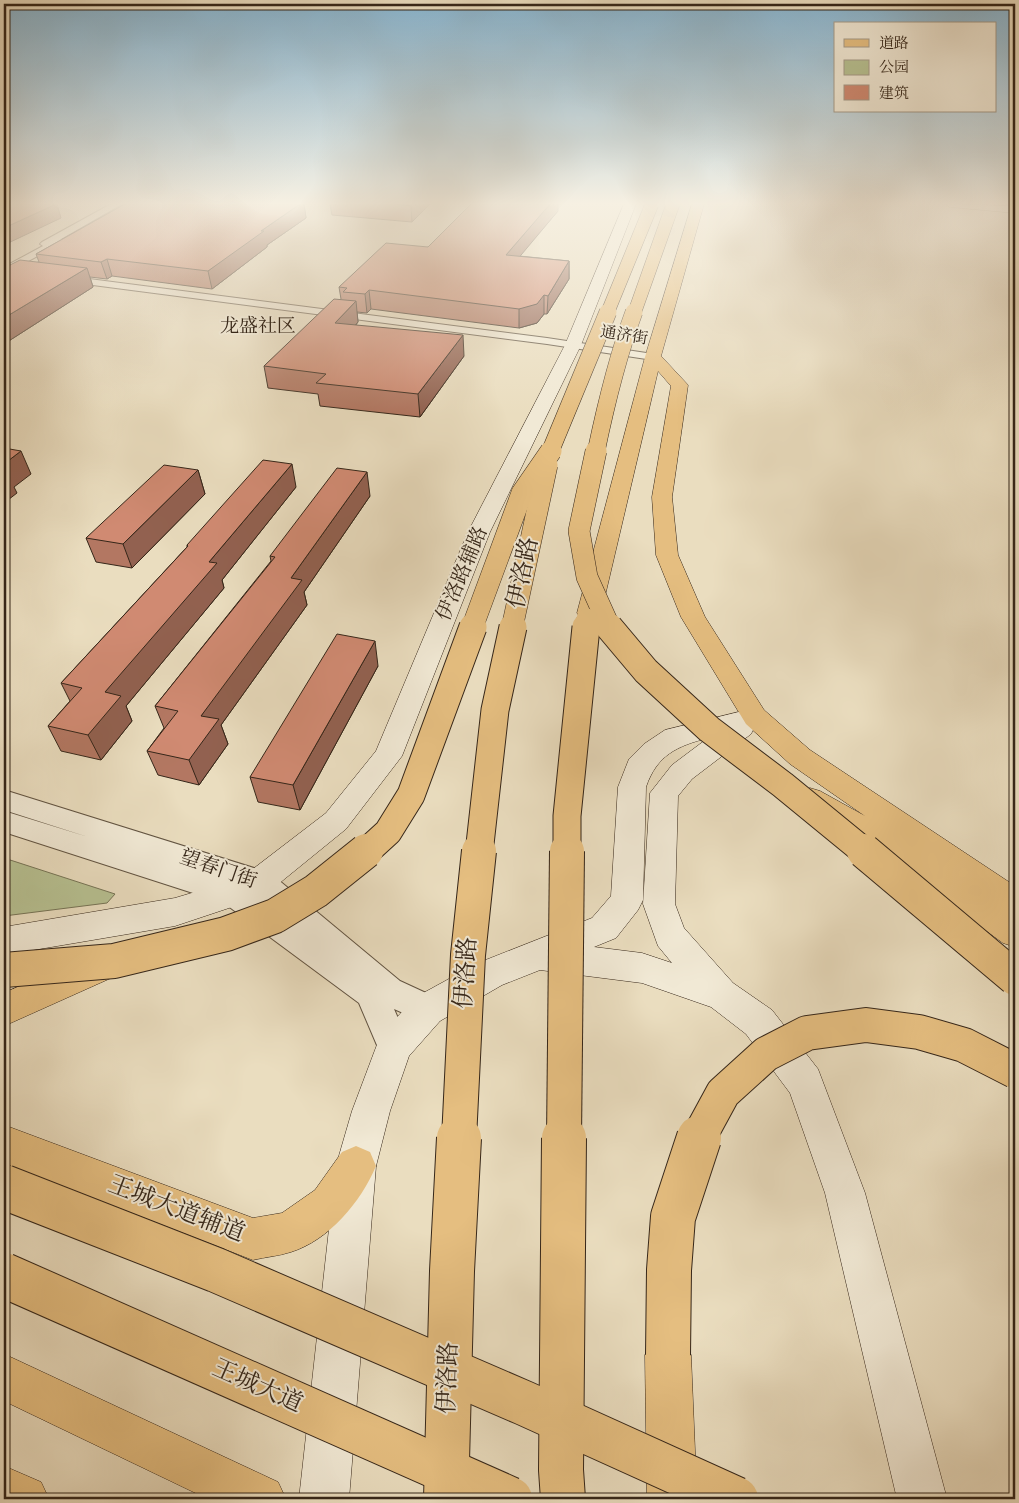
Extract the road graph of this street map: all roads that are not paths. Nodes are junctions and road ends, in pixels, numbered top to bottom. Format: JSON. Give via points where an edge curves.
{"nodes":[{"id":1,"x":602,"y":274,"type":"edge"},
{"id":2,"x":623,"y":274,"type":"edge"},
{"id":3,"x":648,"y":274,"type":"edge"},
{"id":4,"x":677,"y":274,"type":"edge"},
{"id":5,"x":53,"y":279,"type":"edge"},
{"id":6,"x":572,"y":347,"type":"junction"},
{"id":7,"x":653,"y":357,"type":"junction"},
{"id":8,"x":550,"y":453,"type":"junction"},
{"id":9,"x":755,"y":717,"type":"junction"},
{"id":10,"x":783,"y":784,"type":"junction"},
{"id":11,"x":4,"y":800,"type":"edge"},
{"id":12,"x":4,"y":822,"type":"edge"},
{"id":13,"x":246,"y":888,"type":"junction"},
{"id":14,"x":1015,"y":903,"type":"edge"},
{"id":15,"x":1015,"y":933,"type":"edge"},
{"id":16,"x":4,"y":941,"type":"edge"},
{"id":17,"x":538,"y":956,"type":"junction"},
{"id":18,"x":114,"y":961,"type":"junction"},
{"id":19,"x":4,"y":970,"type":"edge"},
{"id":20,"x":1015,"y":978,"type":"edge"},
{"id":21,"x":721,"y":994,"type":"junction"},
{"id":22,"x":428,"y":1009,"type":"junction"},
{"id":23,"x":4,"y":1010,"type":"edge"},
{"id":24,"x":394,"y":1046,"type":"junction"},
{"id":25,"x":1015,"y":1071,"type":"edge"},
{"id":26,"x":4,"y":1144,"type":"edge"},
{"id":27,"x":356,"y":1166,"type":"junction"},
{"id":28,"x":4,"y":1187,"type":"edge"},
{"id":29,"x":4,"y":1275,"type":"edge"},
{"id":30,"x":4,"y":1377,"type":"edge"},
{"id":31,"x":4,"y":1490,"type":"edge"},
{"id":32,"x":24,"y":1499,"type":"edge"},
{"id":33,"x":261,"y":1499,"type":"edge"},
{"id":34,"x":324,"y":1499,"type":"edge"},
{"id":35,"x":446,"y":1499,"type":"edge"},
{"id":36,"x":510,"y":1499,"type":"edge"},
{"id":37,"x":563,"y":1499,"type":"edge"},
{"id":38,"x":672,"y":1499,"type":"edge"},
{"id":39,"x":736,"y":1499,"type":"edge"},
{"id":40,"x":922,"y":1499,"type":"edge"}],
"edges":[{"from":1,"to":6,"type":"main road","name":"伊洛路辅路"},
{"from":2,"to":8,"type":"main road","bridge":true},
{"from":3,"to":10,"type":"main road","bridge":true,"via":[[607,400],[579,531],[587,577],[609,627],[646,671],[709,729]]},
{"from":4,"to":7,"type":"main road"},
{"from":5,"to":6,"type":"street","name":"通济街"},
{"from":6,"to":7,"type":"street","name":"通济街"},
{"from":6,"to":13,"type":"main road","name":"伊洛路辅路","via":[[479,532],[388,756],[336,821]]},
{"from":7,"to":9,"type":"main road","via":[[680,385],[662,497],[667,555],[693,616]]},
{"from":7,"to":37,"type":"main road","bridge":true,"via":[[588,619],[568,816]]},
{"from":8,"to":18,"type":"main road","bridge":true,"via":[[522,492],[411,795],[388,832],[316,891],[275,916],[226,934]]},
{"from":8,"to":35,"type":"main road","name":"伊洛路","bridge":true,"via":[[495,710],[468,955],[452,1261]]},
{"from":9,"to":14,"type":"main road","via":[[800,757]]},
{"from":9,"to":17,"type":"main road","via":[[675,737],[638,766],[632,787],[627,900],[604,928]]},
{"from":9,"to":21,"type":"main road","via":[[682,772],[664,793],[659,904],[670,936]]},
{"from":10,"to":15,"type":"main road","bridge":true,"via":[[865,829]]},
{"from":10,"to":20,"type":"main road","bridge":true},
{"from":11,"to":13,"type":"street","name":"望春门街"},
{"from":12,"to":13,"type":"street","name":"望春门街"},
{"from":13,"to":16,"type":"main road","via":[[175,912]]},
{"from":13,"to":22,"type":"street","name":"望春门街","via":[[389,991]]},
{"from":13,"to":24,"type":"street","via":[[372,993]]},
{"from":17,"to":21,"type":"main road","via":[[642,968]]},
{"from":17,"to":22,"type":"main road","via":[[490,974]]},
{"from":18,"to":19,"type":"main road","bridge":true},
{"from":18,"to":23,"type":"main road"},
{"from":21,"to":40,"type":"main road","via":[[759,1022],[805,1082],[845,1193]]},
{"from":22,"to":24,"type":"main road"},
{"from":24,"to":27,"type":"main road"},
{"from":25,"to":38,"type":"main road","bridge":true,"via":[[964,1045],[919,1032],[866,1025],[807,1033],[766,1054],[723,1093],[695,1145],[673,1217],[668,1355]]},
{"from":26,"to":27,"type":"main road","name":"王城大道辅道","via":[[253,1239],[290,1232],[329,1204]]},
{"from":27,"to":34,"type":"main road"},
{"from":28,"to":39,"type":"main road","bridge":true,"via":[[225,1273]]},
{"from":29,"to":36,"type":"main road","name":"王城大道","bridge":true},
{"from":30,"to":33,"type":"main road"},
{"from":31,"to":32,"type":"main road"}]}
